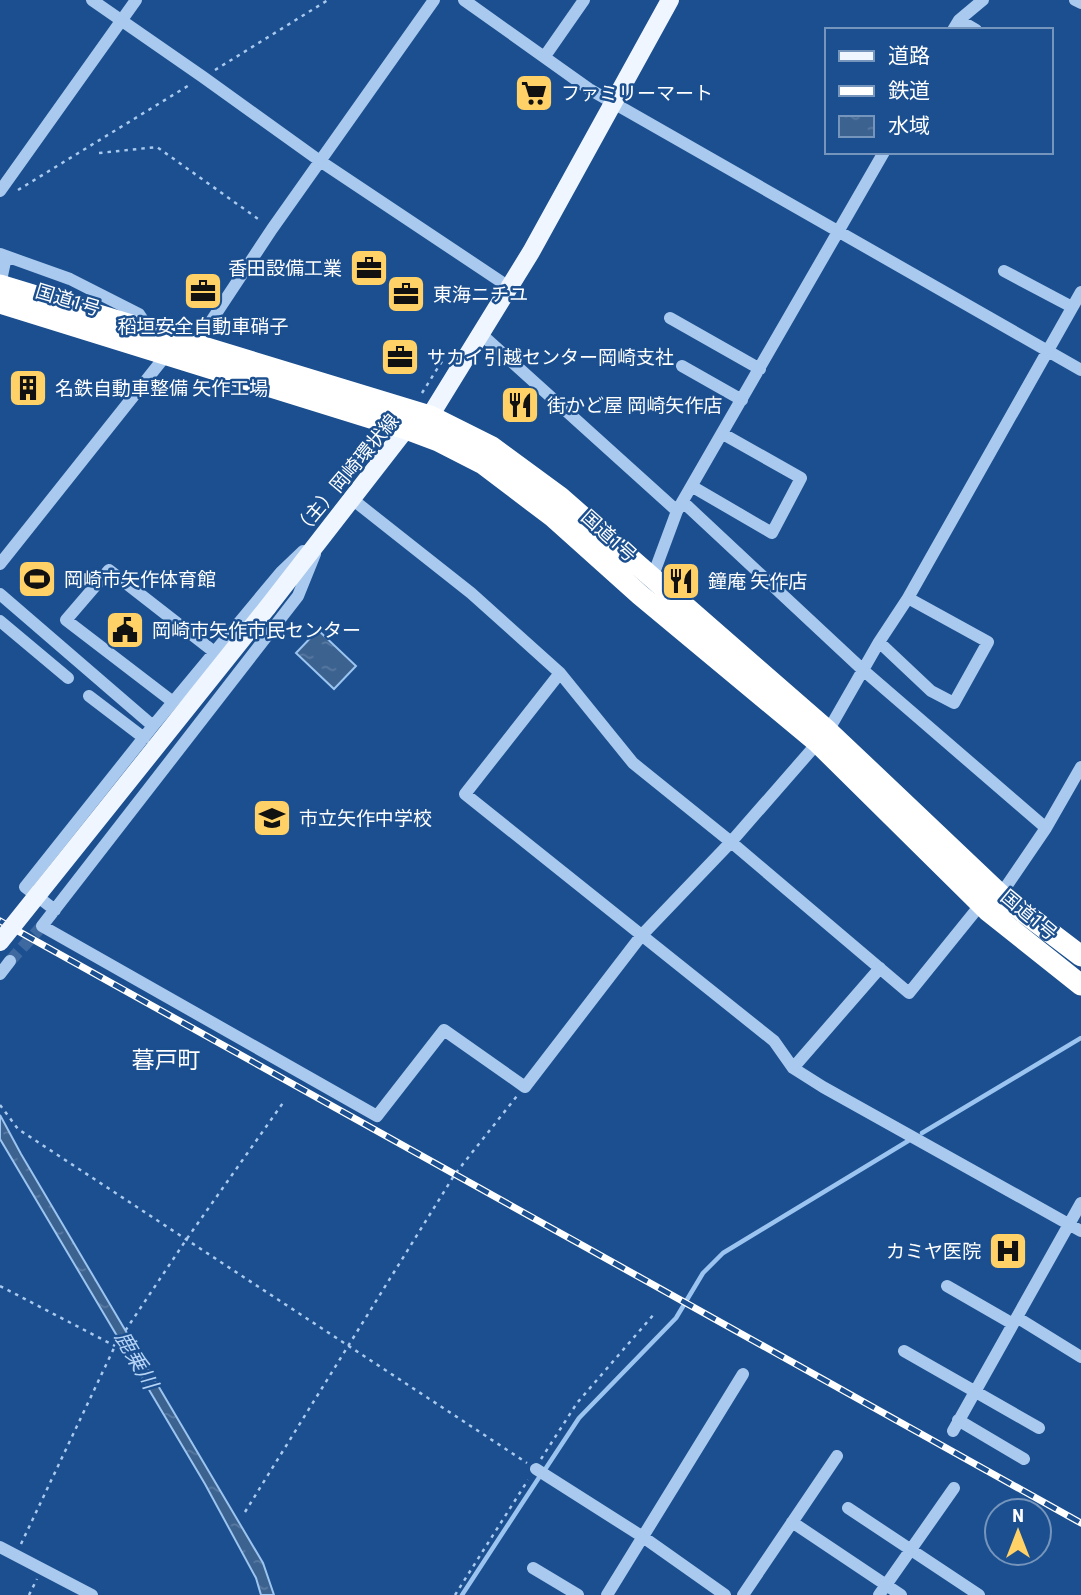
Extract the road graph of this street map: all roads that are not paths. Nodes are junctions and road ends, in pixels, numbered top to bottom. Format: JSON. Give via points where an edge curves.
{"nodes":[{"id":1,"x":92,"y":0,"type":"edge"},
{"id":2,"x":136,"y":0,"type":"edge"},
{"id":3,"x":434,"y":0,"type":"edge"},
{"id":4,"x":464,"y":0,"type":"edge"},
{"id":5,"x":584,"y":0,"type":"edge"},
{"id":6,"x":670,"y":0,"type":"edge"},
{"id":7,"x":983,"y":0,"type":"edge"},
{"id":8,"x":1075,"y":0,"type":"edge"},
{"id":9,"x":1081,"y":3,"type":"edge"},
{"id":10,"x":121,"y":20,"type":"junction"},
{"id":11,"x":956,"y":25,"type":"edge"},
{"id":12,"x":545,"y":57,"type":"junction"},
{"id":13,"x":612,"y":103,"type":"junction"},
{"id":14,"x":883,"y":154,"type":"edge"},
{"id":15,"x":320,"y":161,"type":"junction"},
{"id":16,"x":0,"y":191,"type":"edge"},
{"id":17,"x":837,"y":232,"type":"junction"},
{"id":18,"x":3,"y":256,"type":"edge"},
{"id":19,"x":1004,"y":271,"type":"dead end"},
{"id":20,"x":0,"y":285,"type":"edge"},
{"id":21,"x":509,"y":287,"type":"junction"},
{"id":22,"x":1081,"y":292,"type":"edge"},
{"id":23,"x":0,"y":303,"type":"edge"},
{"id":24,"x":1072,"y":307,"type":"junction"},
{"id":25,"x":670,"y":318,"type":"dead end"},
{"id":26,"x":149,"y":329,"type":"junction"},
{"id":27,"x":480,"y":333,"type":"junction"},
{"id":28,"x":196,"y":344,"type":"junction"},
{"id":29,"x":1047,"y":352,"type":"junction"},
{"id":30,"x":167,"y":354,"type":"junction"},
{"id":31,"x":682,"y":366,"type":"dead end"},
{"id":32,"x":760,"y":369,"type":"junction"},
{"id":33,"x":1081,"y":370,"type":"edge"},
{"id":34,"x":742,"y":400,"type":"junction"},
{"id":35,"x":430,"y":416,"type":"junction"},
{"id":36,"x":406,"y":429,"type":"junction"},
{"id":37,"x":723,"y":434,"type":"junction"},
{"id":38,"x":693,"y":487,"type":"junction"},
{"id":39,"x":352,"y":499,"type":"junction"},
{"id":40,"x":680,"y":507,"type":"junction"},
{"id":41,"x":323,"y":534,"type":"junction"},
{"id":42,"x":0,"y":564,"type":"edge"},
{"id":43,"x":646,"y":587,"type":"junction"},
{"id":44,"x":0,"y":594,"type":"edge"},
{"id":45,"x":908,"y":598,"type":"junction"},
{"id":46,"x":0,"y":621,"type":"edge"},
{"id":47,"x":879,"y":642,"type":"junction"},
{"id":48,"x":214,"y":651,"type":"junction"},
{"id":49,"x":863,"y":670,"type":"junction"},
{"id":50,"x":560,"y":673,"type":"junction"},
{"id":51,"x":68,"y":678,"type":"dead end"},
{"id":52,"x":89,"y":696,"type":"dead end"},
{"id":53,"x":173,"y":702,"type":"junction"},
{"id":54,"x":153,"y":726,"type":"junction"},
{"id":55,"x":823,"y":737,"type":"junction"},
{"id":56,"x":144,"y":738,"type":"junction"},
{"id":57,"x":1081,"y":767,"type":"edge"},
{"id":58,"x":1046,"y":828,"type":"junction"},
{"id":59,"x":731,"y":842,"type":"junction"},
{"id":60,"x":990,"y":904,"type":"junction"},
{"id":61,"x":55,"y":910,"type":"junction"},
{"id":62,"x":641,"y":936,"type":"junction"},
{"id":63,"x":0,"y":942,"type":"edge"},
{"id":64,"x":1081,"y":956,"type":"edge"},
{"id":65,"x":10,"y":961,"type":"tunnel mouth"},
{"id":66,"x":880,"y":968,"type":"junction"},
{"id":67,"x":0,"y":974,"type":"edge"},
{"id":68,"x":1081,"y":985,"type":"edge"},
{"id":69,"x":793,"y":1068,"type":"junction"},
{"id":70,"x":1081,"y":1203,"type":"edge"},
{"id":71,"x":1069,"y":1224,"type":"junction"},
{"id":72,"x":1081,"y":1231,"type":"edge"},
{"id":73,"x":947,"y":1286,"type":"dead end"},
{"id":74,"x":1015,"y":1321,"type":"junction"},
{"id":75,"x":904,"y":1351,"type":"dead end"},
{"id":76,"x":1081,"y":1357,"type":"edge"},
{"id":77,"x":743,"y":1374,"type":"dead end"},
{"id":78,"x":976,"y":1391,"type":"junction"},
{"id":79,"x":1039,"y":1428,"type":"dead end"},
{"id":80,"x":837,"y":1456,"type":"dead end"},
{"id":81,"x":1024,"y":1459,"type":"dead end"},
{"id":82,"x":536,"y":1469,"type":"road end"},
{"id":83,"x":954,"y":1488,"type":"dead end"},
{"id":84,"x":848,"y":1508,"type":"dead end"},
{"id":85,"x":792,"y":1522,"type":"junction"},
{"id":86,"x":643,"y":1537,"type":"junction"},
{"id":87,"x":0,"y":1548,"type":"edge"},
{"id":88,"x":910,"y":1550,"type":"junction"},
{"id":89,"x":533,"y":1568,"type":"dead end"},
{"id":90,"x":883,"y":1590,"type":"edge"},
{"id":91,"x":92,"y":1595,"type":"edge"},
{"id":92,"x":578,"y":1595,"type":"edge"},
{"id":93,"x":607,"y":1595,"type":"edge"},
{"id":94,"x":725,"y":1595,"type":"edge"},
{"id":95,"x":743,"y":1595,"type":"edge"},
{"id":96,"x":901,"y":1595,"type":"edge"},
{"id":97,"x":979,"y":1595,"type":"edge"}],
"edges":[{"from":1,"to":10,"type":"street"},
{"from":2,"to":10,"type":"street"},
{"from":3,"to":15,"type":"street"},
{"from":4,"to":12,"type":"street"},
{"from":5,"to":12,"type":"street"},
{"from":6,"to":13,"type":"main road","name":"（主）岡崎環状線"},
{"from":7,"to":11,"type":"street"},
{"from":8,"to":9,"type":"street"},
{"from":10,"to":15,"type":"street"},
{"from":10,"to":16,"type":"street"},
{"from":12,"to":13,"type":"street"},
{"from":13,"to":17,"type":"street"},
{"from":13,"to":21,"type":"main road","name":"（主）岡崎環状線"},
{"from":14,"to":17,"type":"street"},
{"from":15,"to":21,"type":"street"},
{"from":15,"to":28,"type":"street"},
{"from":17,"to":29,"type":"street"},
{"from":17,"to":32,"type":"street"},
{"from":18,"to":20,"type":"street"},
{"from":18,"to":26,"type":"street","via":[[70,279],[139,314]]},
{"from":19,"to":24,"type":"street"},
{"from":20,"to":26,"type":"highway","name":"国道1号"},
{"from":21,"to":27,"type":"main road","name":"（主）岡崎環状線"},
{"from":22,"to":24,"type":"street"},
{"from":23,"to":30,"type":"highway","name":"国道1号"},
{"from":24,"to":29,"type":"street"},
{"from":25,"to":32,"type":"street"},
{"from":26,"to":28,"type":"highway","name":"国道1号"},
{"from":27,"to":35,"type":"main road","name":"（主）岡崎環状線"},
{"from":27,"to":40,"type":"street"},
{"from":28,"to":35,"type":"highway","name":"国道1号"},
{"from":29,"to":33,"type":"street"},
{"from":29,"to":45,"type":"street"},
{"from":30,"to":36,"type":"highway","name":"国道1号"},
{"from":30,"to":42,"type":"street"},
{"from":31,"to":34,"type":"street"},
{"from":32,"to":34,"type":"street"},
{"from":34,"to":37,"type":"street"},
{"from":35,"to":36,"type":"main road","name":"（主）岡崎環状線"},
{"from":35,"to":43,"type":"highway","name":"国道1号","via":[[492,447],[560,497]]},
{"from":36,"to":39,"type":"main road","name":"（主）岡崎環状線"},
{"from":36,"to":43,"type":"highway","name":"国道1号","via":[[483,464]]},
{"from":37,"to":38,"type":"street"},
{"from":37,"to":38,"type":"street","via":[[802,478],[772,533]]},
{"from":38,"to":40,"type":"street"},
{"from":39,"to":41,"type":"main road","name":"（主）岡崎環状線"},
{"from":39,"to":50,"type":"street","via":[[471,593]]},
{"from":40,"to":43,"type":"street"},
{"from":40,"to":49,"type":"street"},
{"from":41,"to":48,"type":"street","via":[[281,572]]},
{"from":41,"to":61,"type":"street","via":[[298,596]]},
{"from":41,"to":63,"type":"main road","name":"（主）岡崎環状線","bridge":true},
{"from":43,"to":55,"type":"highway","name":"国道1号"},
{"from":44,"to":54,"type":"street"},
{"from":45,"to":47,"type":"street"},
{"from":45,"to":47,"type":"street","via":[[988,642],[954,703],[931,691]]},
{"from":46,"to":51,"type":"street"},
{"from":47,"to":49,"type":"street"},
{"from":48,"to":53,"type":"street"},
{"from":48,"to":53,"type":"street","via":[[109,570],[66,620]]},
{"from":49,"to":55,"type":"street"},
{"from":49,"to":58,"type":"street"},
{"from":50,"to":59,"type":"street","via":[[633,763]]},
{"from":50,"to":62,"type":"street","via":[[465,794]]},
{"from":52,"to":56,"type":"street"},
{"from":53,"to":54,"type":"street"},
{"from":54,"to":56,"type":"street"},
{"from":55,"to":59,"type":"street"},
{"from":55,"to":60,"type":"highway","name":"国道1号"},
{"from":56,"to":61,"type":"street","via":[[25,887]]},
{"from":57,"to":58,"type":"street"},
{"from":58,"to":60,"type":"street"},
{"from":59,"to":62,"type":"street"},
{"from":59,"to":66,"type":"street"},
{"from":60,"to":64,"type":"highway","name":"国道1号"},
{"from":60,"to":66,"type":"street","via":[[909,993]]},
{"from":60,"to":68,"type":"highway","name":"国道1号"},
{"from":61,"to":62,"type":"street","via":[[42,926],[377,1116],[444,1030],[525,1087]]},
{"from":62,"to":69,"type":"street","via":[[774,1041]]},
{"from":65,"to":67,"type":"street"},
{"from":66,"to":69,"type":"street"},
{"from":69,"to":71,"type":"street"},
{"from":70,"to":71,"type":"street"},
{"from":71,"to":72,"type":"street"},
{"from":71,"to":74,"type":"street"},
{"from":73,"to":74,"type":"street"},
{"from":74,"to":76,"type":"street"},
{"from":74,"to":78,"type":"street"},
{"from":75,"to":78,"type":"street"},
{"from":77,"to":86,"type":"street"},
{"from":78,"to":79,"type":"street"},
{"from":78,"to":81,"type":"street","via":[[955,1426]]},
{"from":80,"to":85,"type":"street"},
{"from":82,"to":86,"type":"street"},
{"from":83,"to":88,"type":"street"},
{"from":84,"to":88,"type":"street"},
{"from":85,"to":90,"type":"street"},
{"from":85,"to":95,"type":"street"},
{"from":86,"to":93,"type":"street"},
{"from":86,"to":94,"type":"street"},
{"from":87,"to":91,"type":"street"},
{"from":88,"to":90,"type":"street"},
{"from":88,"to":97,"type":"street"},
{"from":89,"to":92,"type":"street"},
{"from":90,"to":96,"type":"street"}]}
